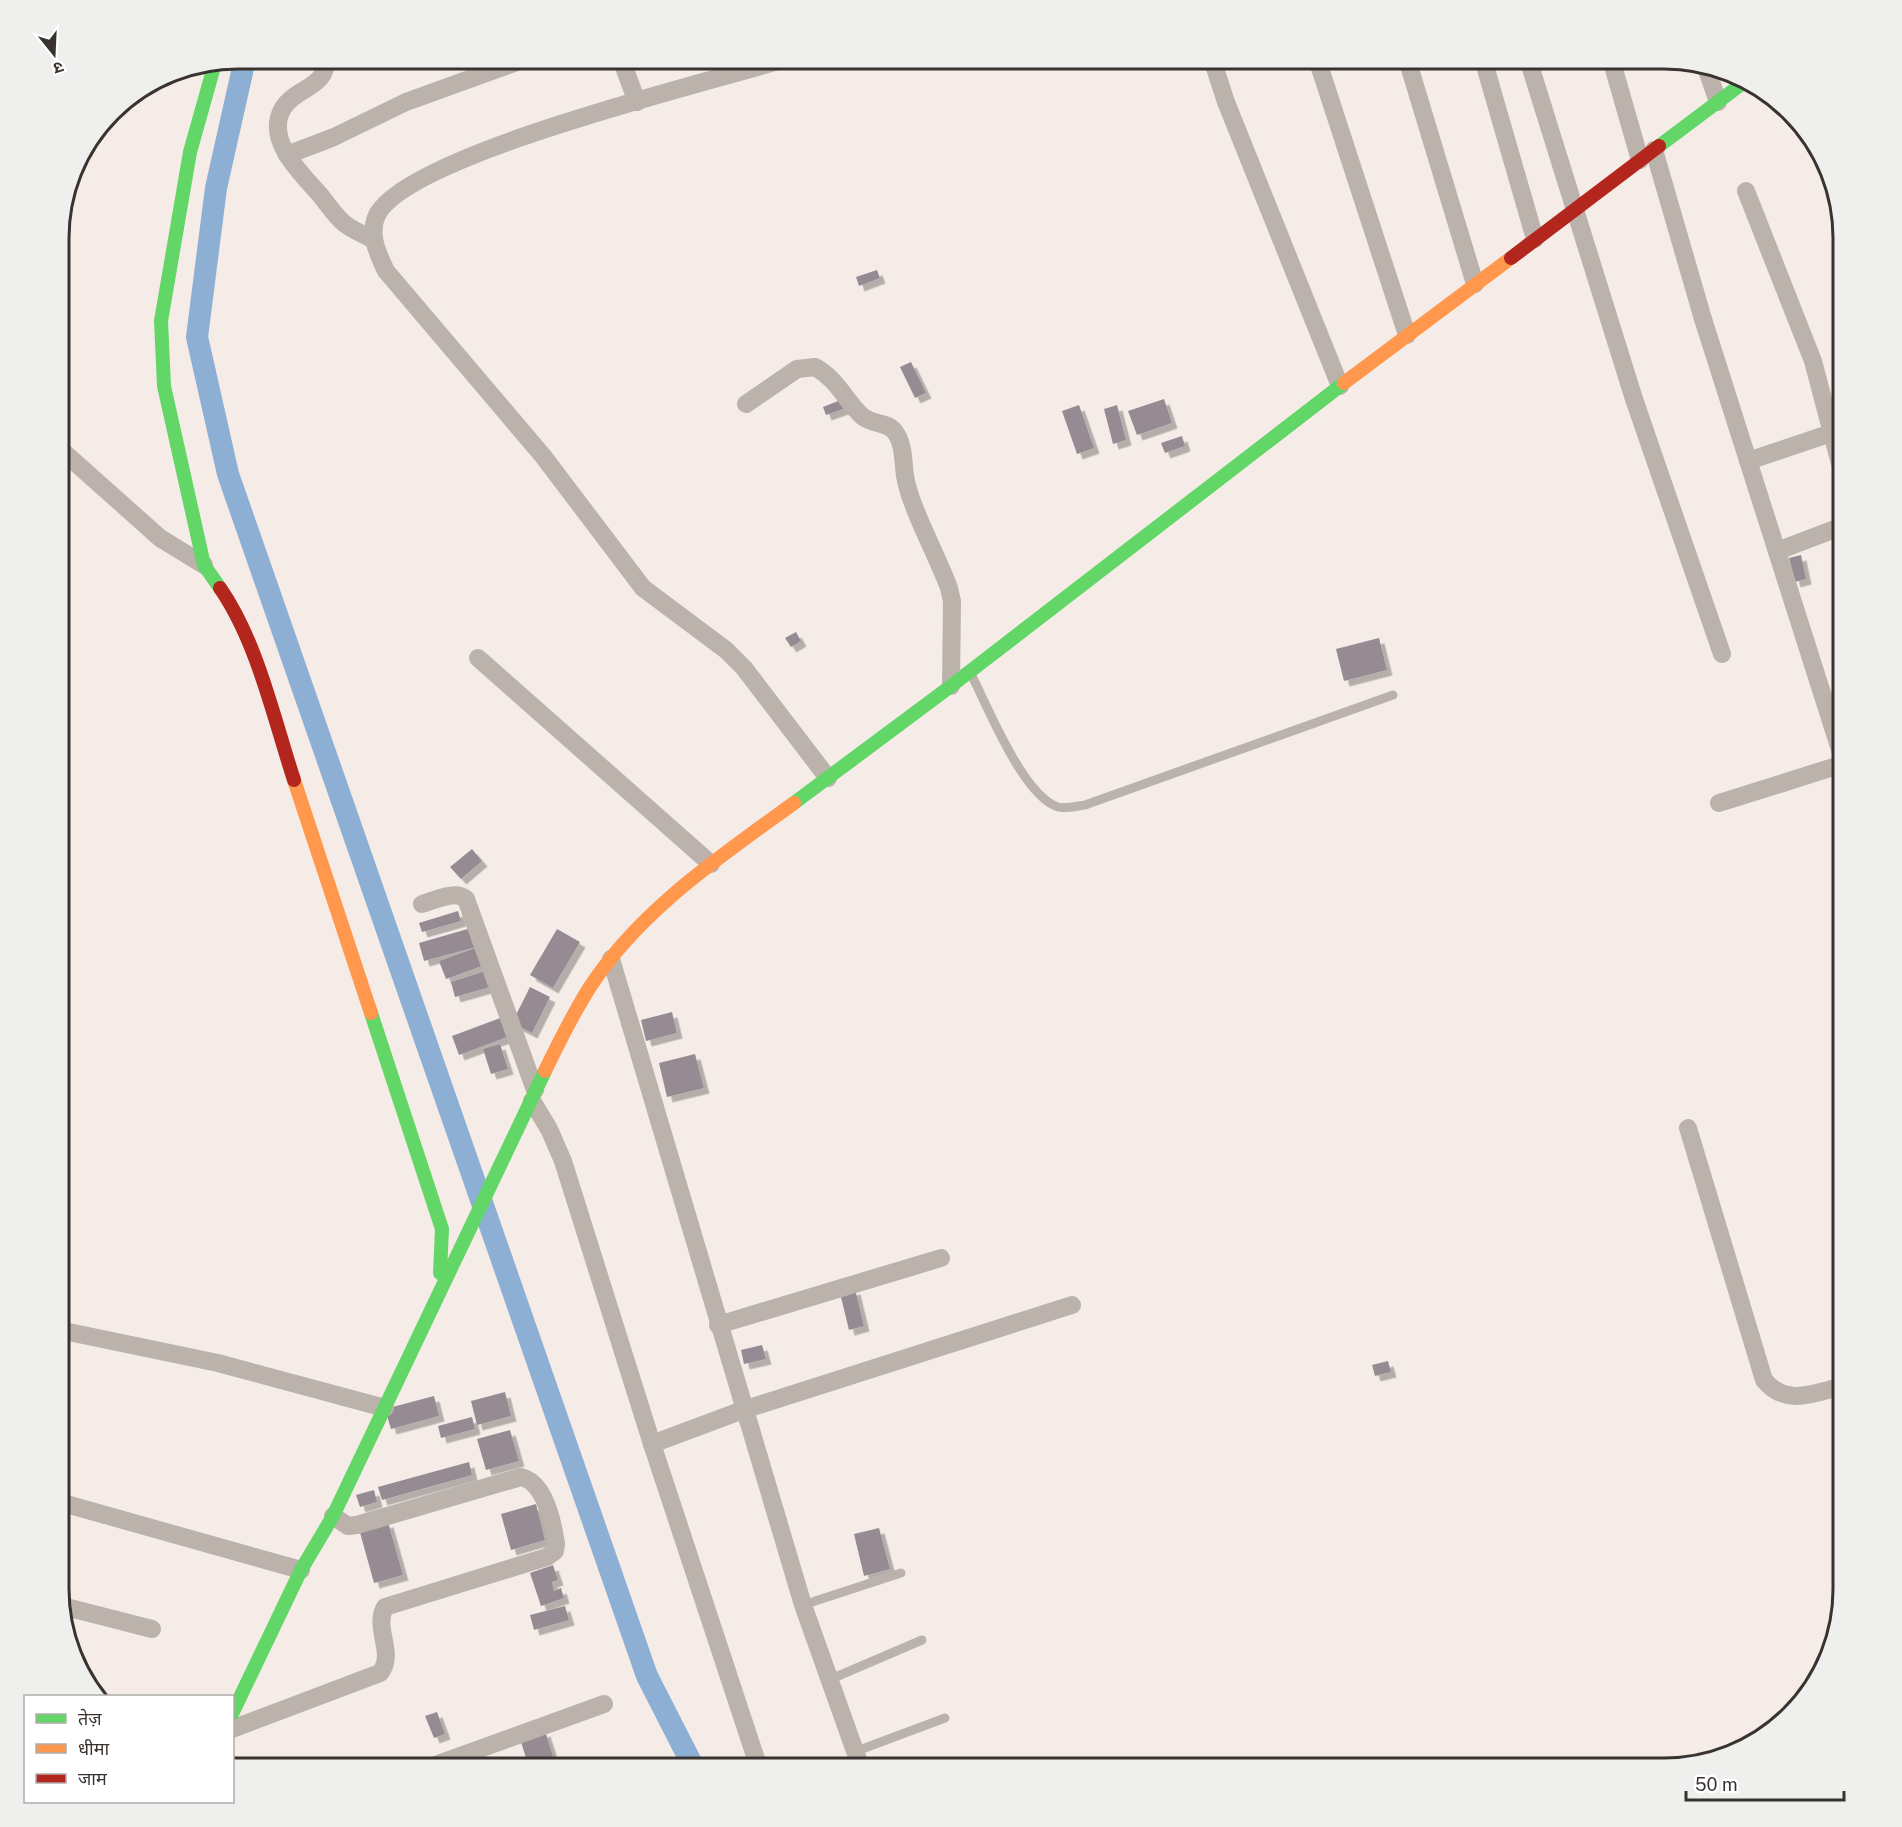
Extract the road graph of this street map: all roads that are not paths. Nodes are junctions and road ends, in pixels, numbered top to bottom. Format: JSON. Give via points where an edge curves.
{"nodes":[{"id":1,"x":325,"y":69,"type":"edge"},
{"id":2,"x":495,"y":69,"type":"edge"},
{"id":3,"x":625,"y":69,"type":"edge"},
{"id":4,"x":751,"y":69,"type":"edge"},
{"id":5,"x":1215,"y":69,"type":"edge"},
{"id":6,"x":1320,"y":69,"type":"edge"},
{"id":7,"x":1410,"y":69,"type":"edge"},
{"id":8,"x":1486,"y":69,"type":"edge"},
{"id":9,"x":1531,"y":69,"type":"edge"},
{"id":10,"x":1615,"y":69,"type":"edge"},
{"id":11,"x":213,"y":71,"type":"edge"},
{"id":12,"x":1709,"y":75,"type":"edge"},
{"id":13,"x":1739,"y":86,"type":"edge"},
{"id":14,"x":637,"y":102,"type":"junction"},
{"id":15,"x":1718,"y":102,"type":"junction"},
{"id":16,"x":287,"y":155,"type":"junction"},
{"id":17,"x":1647,"y":155,"type":"junction"},
{"id":18,"x":1746,"y":191,"type":"dead end"},
{"id":19,"x":1575,"y":209,"type":"junction"},
{"id":20,"x":1535,"y":239,"type":"junction"},
{"id":21,"x":374,"y":240,"type":"junction"},
{"id":22,"x":1475,"y":284,"type":"junction"},
{"id":23,"x":1407,"y":335,"type":"junction"},
{"id":24,"x":1340,"y":386,"type":"junction"},
{"id":25,"x":746,"y":404,"type":"dead end"},
{"id":26,"x":1833,"y":417,"type":"edge"},
{"id":27,"x":1833,"y":433,"type":"edge"},
{"id":28,"x":69,"y":457,"type":"edge"},
{"id":29,"x":1748,"y":460,"type":"junction"},
{"id":30,"x":1833,"y":530,"type":"edge"},
{"id":31,"x":1778,"y":551,"type":"junction"},
{"id":32,"x":204,"y":565,"type":"junction"},
{"id":33,"x":1722,"y":654,"type":"dead end"},
{"id":34,"x":478,"y":658,"type":"dead end"},
{"id":35,"x":970,"y":672,"type":"junction"},
{"id":36,"x":951,"y":686,"type":"junction"},
{"id":37,"x":1393,"y":695,"type":"dead end"},
{"id":38,"x":1833,"y":724,"type":"edge"},
{"id":39,"x":1833,"y":767,"type":"edge"},
{"id":40,"x":828,"y":778,"type":"junction"},
{"id":41,"x":1719,"y":803,"type":"dead end"},
{"id":42,"x":711,"y":864,"type":"junction"},
{"id":43,"x":422,"y":904,"type":"dead end"},
{"id":44,"x":611,"y":959,"type":"junction"},
{"id":45,"x":534,"y":1095,"type":"junction"},
{"id":46,"x":1688,"y":1128,"type":"dead end"},
{"id":47,"x":941,"y":1258,"type":"dead end"},
{"id":48,"x":437,"y":1295,"type":"junction"},
{"id":49,"x":1072,"y":1305,"type":"dead end"},
{"id":50,"x":718,"y":1325,"type":"junction"},
{"id":51,"x":69,"y":1332,"type":"edge"},
{"id":52,"x":1833,"y":1388,"type":"edge"},
{"id":53,"x":385,"y":1408,"type":"junction"},
{"id":54,"x":743,"y":1410,"type":"junction"},
{"id":55,"x":652,"y":1444,"type":"junction"},
{"id":56,"x":69,"y":1505,"type":"edge"},
{"id":57,"x":333,"y":1516,"type":"junction"},
{"id":58,"x":301,"y":1570,"type":"junction"},
{"id":59,"x":901,"y":1573,"type":"dead end"},
{"id":60,"x":803,"y":1605,"type":"junction"},
{"id":61,"x":70,"y":1608,"type":"edge"},
{"id":62,"x":152,"y":1629,"type":"dead end"},
{"id":63,"x":922,"y":1640,"type":"dead end"},
{"id":64,"x":831,"y":1679,"type":"junction"},
{"id":65,"x":604,"y":1704,"type":"dead end"},
{"id":66,"x":234,"y":1710,"type":"edge"},
{"id":67,"x":945,"y":1718,"type":"dead end"},
{"id":68,"x":234,"y":1728,"type":"edge"},
{"id":69,"x":455,"y":1758,"type":"edge"},
{"id":70,"x":756,"y":1758,"type":"edge"},
{"id":71,"x":856,"y":1758,"type":"edge"},
{"id":72,"x":861,"y":1758,"type":"edge"}],
"edges":[{"from":1,"to":16,"type":"street","via":[[321,79],[283,108],[280,136]]},
{"from":2,"to":16,"type":"street","via":[[406,102]]},
{"from":3,"to":14,"type":"street"},
{"from":4,"to":14,"type":"street"},
{"from":5,"to":24,"type":"street"},
{"from":6,"to":23,"type":"street"},
{"from":7,"to":22,"type":"street"},
{"from":8,"to":20,"type":"street"},
{"from":9,"to":19,"type":"street"},
{"from":10,"to":17,"type":"street"},
{"from":11,"to":32,"type":"street","via":[[190,152],[161,321],[164,386]]},
{"from":12,"to":15,"type":"street"},
{"from":13,"to":15,"type":"street"},
{"from":14,"to":21,"type":"street","via":[[474,155],[418,180],[385,203],[376,216]]},
{"from":15,"to":17,"type":"street"},
{"from":16,"to":21,"type":"street","via":[[342,222]]},
{"from":17,"to":19,"type":"street"},
{"from":17,"to":29,"type":"street"},
{"from":18,"to":26,"type":"street"},
{"from":19,"to":20,"type":"street"},
{"from":19,"to":33,"type":"street","via":[[1634,399]]},
{"from":20,"to":22,"type":"street"},
{"from":21,"to":40,"type":"street","via":[[386,271],[543,456],[643,588],[744,668]]},
{"from":22,"to":23,"type":"street"},
{"from":23,"to":24,"type":"street"},
{"from":24,"to":35,"type":"street"},
{"from":25,"to":36,"type":"street","via":[[796,369],[815,367],[834,380],[867,420],[889,426],[895,432],[907,485],[952,601]]},
{"from":27,"to":29,"type":"street"},
{"from":28,"to":32,"type":"street","via":[[160,538]]},
{"from":29,"to":31,"type":"street"},
{"from":30,"to":31,"type":"street"},
{"from":31,"to":38,"type":"street"},
{"from":32,"to":48,"type":"street","via":[[232,605],[250,647],[442,1229]]},
{"from":34,"to":42,"type":"street"},
{"from":35,"to":36,"type":"street"},
{"from":35,"to":37,"type":"lane","via":[[1024,778],[1041,799],[1059,808],[1085,805]]},
{"from":36,"to":40,"type":"street"},
{"from":39,"to":41,"type":"street"},
{"from":40,"to":42,"type":"street"},
{"from":42,"to":44,"type":"street","via":[[655,911]]},
{"from":43,"to":45,"type":"street","via":[[454,895],[466,899]]},
{"from":44,"to":45,"type":"street","via":[[588,990]]},
{"from":44,"to":50,"type":"street"},
{"from":45,"to":48,"type":"street"},
{"from":45,"to":55,"type":"street","via":[[563,1161]]},
{"from":46,"to":52,"type":"street","via":[[1764,1380],[1782,1396]]},
{"from":47,"to":50,"type":"street"},
{"from":48,"to":53,"type":"street"},
{"from":49,"to":54,"type":"street"},
{"from":50,"to":54,"type":"street"},
{"from":51,"to":53,"type":"street","via":[[218,1363]]},
{"from":53,"to":57,"type":"street"},
{"from":54,"to":55,"type":"street"},
{"from":54,"to":60,"type":"street"},
{"from":55,"to":70,"type":"street"},
{"from":56,"to":58,"type":"street"},
{"from":57,"to":58,"type":"street"},
{"from":57,"to":68,"type":"street","via":[[348,1526],[357,1526],[521,1477],[538,1487],[556,1544],[555,1551],[547,1557],[385,1607],[381,1617],[386,1664],[380,1673]]},
{"from":58,"to":66,"type":"street"},
{"from":59,"to":60,"type":"lane"},
{"from":60,"to":64,"type":"street"},
{"from":61,"to":62,"type":"street"},
{"from":63,"to":64,"type":"lane"},
{"from":64,"to":71,"type":"street"},
{"from":65,"to":69,"type":"street"},
{"from":67,"to":72,"type":"lane"}]}
